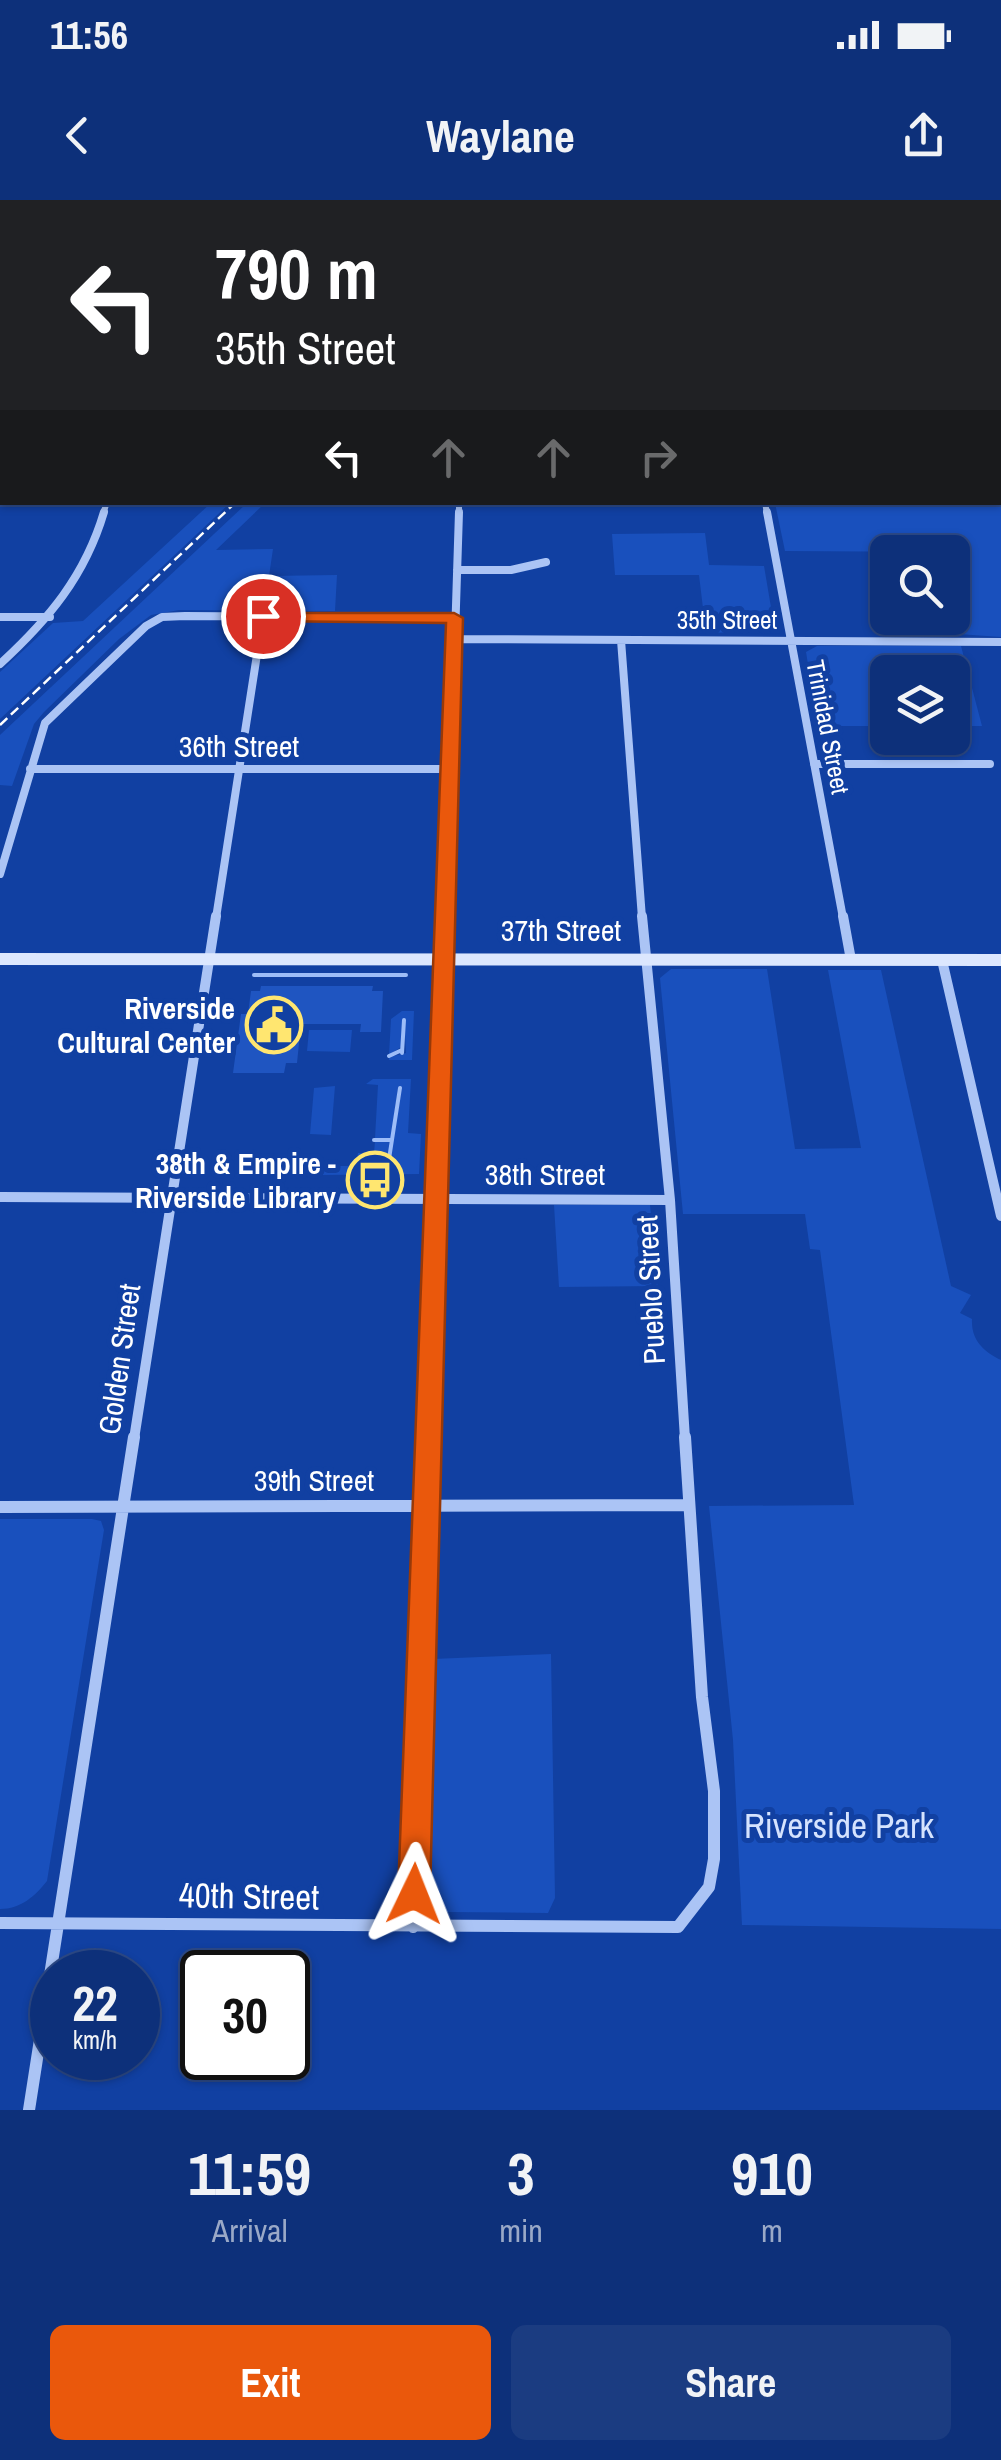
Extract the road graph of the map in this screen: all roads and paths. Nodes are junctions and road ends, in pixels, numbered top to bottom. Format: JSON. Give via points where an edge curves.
{"nodes":[{"id":1,"x":107,"y":505,"type":"edge"},
{"id":2,"x":459,"y":505,"type":"edge"},
{"id":3,"x":766,"y":505,"type":"edge"},
{"id":4,"x":546,"y":562,"type":"dead end"},
{"id":5,"x":458,"y":570,"type":"junction"},
{"id":6,"x":263,"y":616,"type":"junction"},
{"id":7,"x":0,"y":617,"type":"edge"},
{"id":8,"x":51,"y":617,"type":"junction"},
{"id":9,"x":454,"y":618,"type":"junction"},
{"id":10,"x":453,"y":639,"type":"junction"},
{"id":11,"x":621,"y":640,"type":"junction"},
{"id":12,"x":791,"y":640,"type":"junction"},
{"id":13,"x":1001,"y":642,"type":"edge"},
{"id":14,"x":0,"y":664,"type":"edge"},
{"id":15,"x":814,"y":764,"type":"junction"},
{"id":16,"x":990,"y":764,"type":"dead end"},
{"id":17,"x":239,"y":768,"type":"junction"},
{"id":18,"x":30,"y":769,"type":"junction"},
{"id":19,"x":448,"y":770,"type":"junction"},
{"id":20,"x":0,"y":874,"type":"edge"},
{"id":21,"x":208,"y":958,"type":"junction"},
{"id":22,"x":442,"y":958,"type":"junction"},
{"id":23,"x":645,"y":958,"type":"junction"},
{"id":24,"x":0,"y":959,"type":"edge"},
{"id":25,"x":852,"y":960,"type":"junction"},
{"id":26,"x":942,"y":960,"type":"junction"},
{"id":27,"x":1001,"y":960,"type":"edge"},
{"id":28,"x":0,"y":1197,"type":"edge"},
{"id":29,"x":170,"y":1197,"type":"junction"},
{"id":30,"x":435,"y":1199,"type":"junction"},
{"id":31,"x":670,"y":1200,"type":"junction"},
{"id":32,"x":1001,"y":1216,"type":"edge"},
{"id":33,"x":425,"y":1504,"type":"junction"},
{"id":34,"x":688,"y":1505,"type":"junction"},
{"id":35,"x":123,"y":1506,"type":"junction"},
{"id":36,"x":0,"y":1507,"type":"edge"},
{"id":37,"x":0,"y":1922,"type":"edge"},
{"id":38,"x":57,"y":1923,"type":"junction"},
{"id":39,"x":413,"y":1927,"type":"junction"},
{"id":40,"x":678,"y":1927,"type":"joint"},
{"id":41,"x":29,"y":2110,"type":"edge"}],
"edges":[{"from":1,"to":8,"type":"street","via":[[85,569]]},
{"from":2,"to":5,"type":"street"},
{"from":3,"to":12,"type":"street","name":"Trinidad Street"},
{"from":4,"to":5,"type":"street"},
{"from":5,"to":9,"type":"street"},
{"from":6,"to":9,"type":"street"},
{"from":6,"to":17,"type":"street","name":"Golden Street"},
{"from":6,"to":18,"type":"street","via":[[162,618],[146,626],[52,715]]},
{"from":7,"to":8,"type":"street"},
{"from":8,"to":14,"type":"street"},
{"from":9,"to":10,"type":"street"},
{"from":10,"to":11,"type":"street","name":"35th Street"},
{"from":10,"to":19,"type":"street"},
{"from":11,"to":12,"type":"street","name":"35th Street"},
{"from":11,"to":23,"type":"street","name":"Pueblo Street"},
{"from":12,"to":13,"type":"street","name":"35th Street"},
{"from":12,"to":15,"type":"street","name":"Trinidad Street"},
{"from":15,"to":16,"type":"street"},
{"from":15,"to":25,"type":"street","name":"Trinidad Street"},
{"from":17,"to":18,"type":"street","name":"36th Street"},
{"from":17,"to":19,"type":"street","name":"36th Street"},
{"from":17,"to":21,"type":"street","name":"Golden Street"},
{"from":18,"to":20,"type":"street"},
{"from":19,"to":22,"type":"street"},
{"from":21,"to":22,"type":"main road","name":"37th Street"},
{"from":21,"to":24,"type":"main road","name":"37th Street"},
{"from":21,"to":29,"type":"street","name":"Golden Street"},
{"from":22,"to":23,"type":"main road","name":"37th Street"},
{"from":22,"to":30,"type":"street"},
{"from":23,"to":25,"type":"main road","name":"37th Street"},
{"from":23,"to":31,"type":"street","name":"Pueblo Street"},
{"from":25,"to":26,"type":"main road","name":"37th Street"},
{"from":26,"to":27,"type":"main road","name":"37th Street"},
{"from":26,"to":32,"type":"street"},
{"from":28,"to":29,"type":"street","name":"38th Street"},
{"from":29,"to":30,"type":"street","name":"38th Street"},
{"from":29,"to":35,"type":"street","name":"Golden Street"},
{"from":30,"to":31,"type":"street","name":"38th Street"},
{"from":30,"to":33,"type":"street"},
{"from":31,"to":34,"type":"street","name":"Pueblo Street"},
{"from":33,"to":34,"type":"street","name":"39th Street"},
{"from":33,"to":35,"type":"street","name":"39th Street"},
{"from":33,"to":39,"type":"street"},
{"from":34,"to":40,"type":"street","name":"Pueblo Street","via":[[714,1858],[708,1887]]},
{"from":35,"to":36,"type":"street","name":"39th Street"},
{"from":35,"to":38,"type":"street","name":"Golden Street"},
{"from":37,"to":38,"type":"street","name":"40th Street"},
{"from":38,"to":39,"type":"street","name":"40th Street"},
{"from":38,"to":41,"type":"street","name":"Golden Street"},
{"from":39,"to":40,"type":"street","name":"40th Street"}]}
